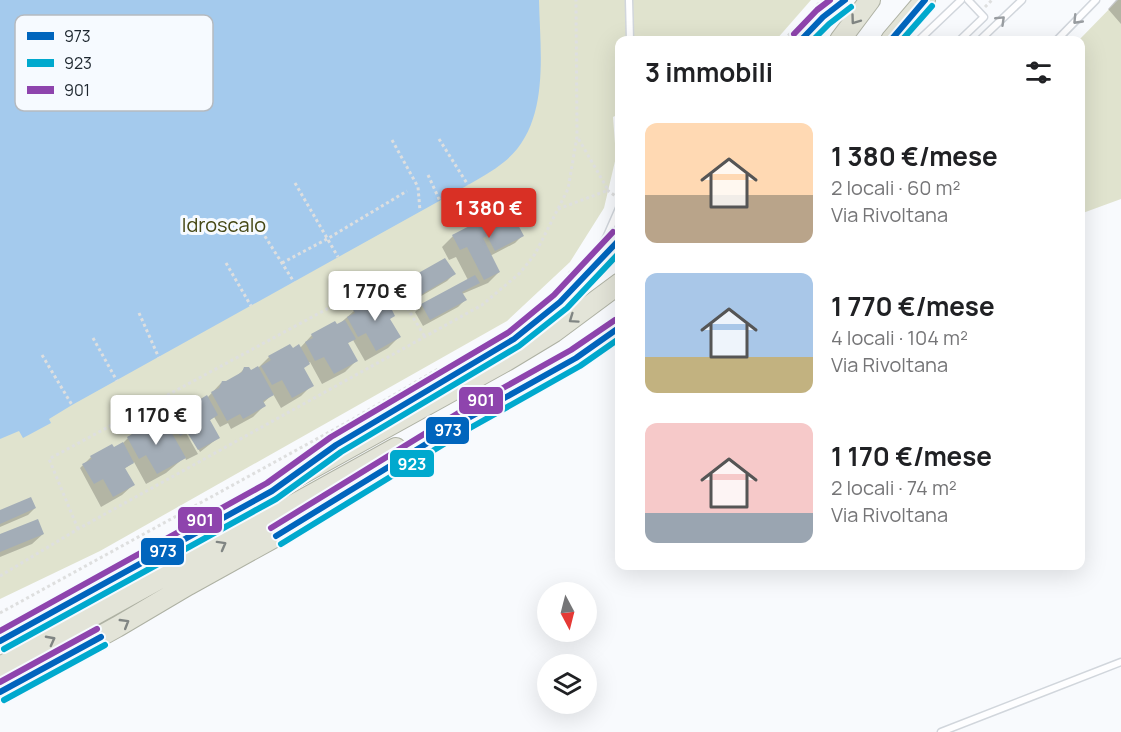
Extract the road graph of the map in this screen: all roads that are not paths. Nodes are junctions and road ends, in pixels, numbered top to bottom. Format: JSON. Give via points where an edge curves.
{"nodes":[{"id":1,"x":629,"y":0,"type":"edge"},
{"id":2,"x":845,"y":0,"type":"edge"},
{"id":3,"x":870,"y":0,"type":"edge"},
{"id":4,"x":925,"y":0,"type":"edge"},
{"id":5,"x":961,"y":0,"type":"edge"},
{"id":6,"x":968,"y":0,"type":"edge"},
{"id":7,"x":1022,"y":0,"type":"edge"},
{"id":8,"x":1096,"y":0,"type":"edge"},
{"id":9,"x":630,"y":36,"type":"edge"},
{"id":10,"x":805,"y":36,"type":"edge"},
{"id":11,"x":843,"y":36,"type":"edge"},
{"id":12,"x":894,"y":36,"type":"edge"},
{"id":13,"x":924,"y":36,"type":"edge"},
{"id":14,"x":964,"y":36,"type":"edge"},
{"id":15,"x":984,"y":36,"type":"edge"},
{"id":16,"x":1061,"y":36,"type":"edge"},
{"id":17,"x":615,"y":217,"type":"edge"},
{"id":18,"x":615,"y":243,"type":"edge"},
{"id":19,"x":615,"y":288,"type":"edge"},
{"id":20,"x":571,"y":290,"type":"junction"},
{"id":21,"x":615,"y":319,"type":"edge"},
{"id":22,"x":615,"y":331,"type":"edge"},
{"id":23,"x":273,"y":491,"type":"junction"},
{"id":24,"x":164,"y":551,"type":"junction"},
{"id":25,"x":0,"y":627,"type":"edge"},
{"id":26,"x":0,"y":641,"type":"edge"},
{"id":27,"x":1121,"y":662,"type":"edge"},
{"id":28,"x":0,"y":668,"type":"edge"},
{"id":29,"x":0,"y":692,"type":"edge"},
{"id":30,"x":941,"y":732,"type":"edge"}],
"edges":[{"from":1,"to":9,"type":"lane"},
{"from":2,"to":10,"type":"lane"},
{"from":3,"to":11,"type":"highway","one_way":true},
{"from":4,"to":12,"type":"highway"},
{"from":5,"to":13,"type":"lane"},
{"from":6,"to":14,"type":"lane","via":[[984,17]]},
{"from":15,"to":7,"type":"lane","one_way":true},
{"from":8,"to":16,"type":"lane","one_way":true},
{"from":17,"to":20,"type":"lane"},
{"from":18,"to":20,"type":"lane"},
{"from":19,"to":23,"type":"highway","one_way":true,"via":[[506,361]]},
{"from":20,"to":23,"type":"lane","via":[[514,339],[336,445]]},
{"from":28,"to":21,"type":"highway","one_way":true,"via":[[522,379]]},
{"from":29,"to":22,"type":"highway","one_way":true,"via":[[272,538],[465,420],[576,358]]},
{"from":23,"to":24,"type":"highway"},
{"from":24,"to":25,"type":"highway","via":[[59,596]]},
{"from":24,"to":26,"type":"highway"},
{"from":27,"to":30,"type":"lane"}]}
